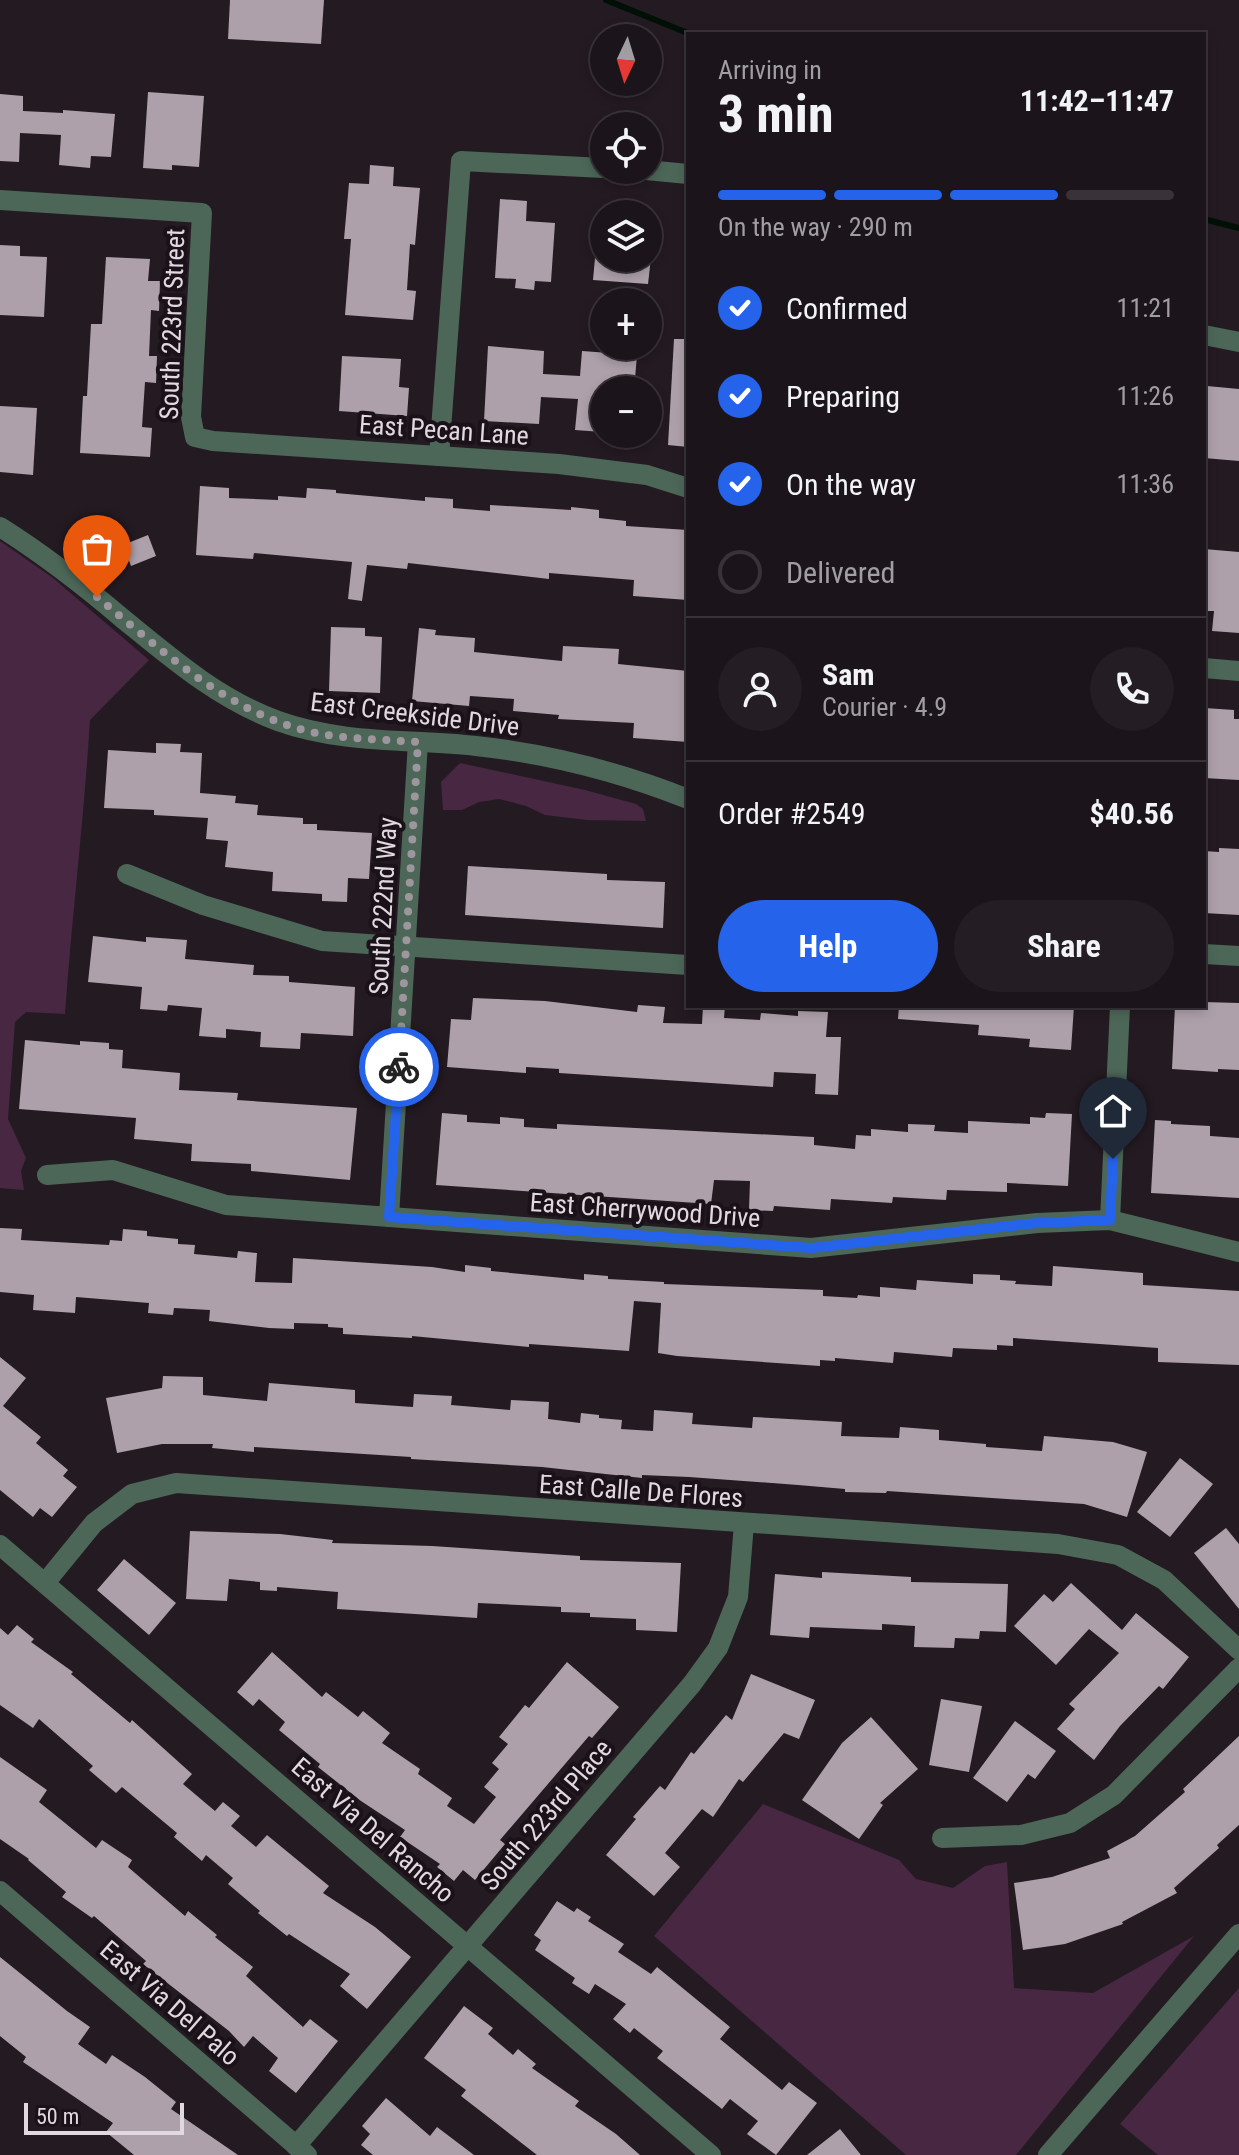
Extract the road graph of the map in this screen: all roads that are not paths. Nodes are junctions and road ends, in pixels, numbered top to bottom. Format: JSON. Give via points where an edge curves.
{"nodes":[{"id":1,"x":590,"y":167,"type":"edge"},
{"id":2,"x":662,"y":172,"type":"edge"},
{"id":3,"x":686,"y":174,"type":"edge"},
{"id":4,"x":0,"y":200,"type":"edge"},
{"id":5,"x":1206,"y":335,"type":"edge"},
{"id":6,"x":1239,"y":342,"type":"edge"},
{"id":7,"x":195,"y":437,"type":"joint"},
{"id":8,"x":439,"y":456,"type":"junction"},
{"id":9,"x":686,"y":487,"type":"edge"},
{"id":10,"x":0,"y":527,"type":"edge"},
{"id":11,"x":1206,"y":668,"type":"edge"},
{"id":12,"x":1239,"y":671,"type":"edge"},
{"id":13,"x":418,"y":742,"type":"junction"},
{"id":14,"x":686,"y":798,"type":"edge"},
{"id":15,"x":127,"y":874,"type":"dead end"},
{"id":16,"x":407,"y":947,"type":"junction"},
{"id":17,"x":1206,"y":954,"type":"edge"},
{"id":18,"x":1239,"y":956,"type":"edge"},
{"id":19,"x":686,"y":965,"type":"edge"},
{"id":20,"x":1120,"y":1008,"type":"edge"},
{"id":21,"x":47,"y":1175,"type":"dead end"},
{"id":22,"x":389,"y":1217,"type":"junction"},
{"id":23,"x":1110,"y":1220,"type":"junction"},
{"id":24,"x":1239,"y":1252,"type":"edge"},
{"id":25,"x":744,"y":1524,"type":"junction"},
{"id":26,"x":0,"y":1545,"type":"edge"},
{"id":27,"x":45,"y":1583,"type":"junction"},
{"id":28,"x":1239,"y":1650,"type":"edge"},
{"id":29,"x":1239,"y":1668,"type":"edge"},
{"id":30,"x":942,"y":1838,"type":"dead end"},
{"id":31,"x":0,"y":1891,"type":"edge"},
{"id":32,"x":1239,"y":1934,"type":"edge"},
{"id":33,"x":468,"y":1946,"type":"junction"},
{"id":34,"x":302,"y":2150,"type":"edge"},
{"id":35,"x":711,"y":2155,"type":"edge"},
{"id":36,"x":1048,"y":2155,"type":"edge"}],
"edges":[{"from":1,"to":8,"type":"street","via":[[461,161]]},
{"from":2,"to":3,"type":"street"},
{"from":4,"to":7,"type":"street","name":"South 223rd Street","via":[[202,213],[191,417]]},
{"from":5,"to":6,"type":"street"},
{"from":7,"to":8,"type":"street","name":"East Pecan Lane"},
{"from":8,"to":9,"type":"street","name":"East Pecan Lane","via":[[588,467],[647,475]]},
{"from":10,"to":13,"type":"street","name":"East Creekside Drive","via":[[191,674],[233,700],[324,734]]},
{"from":11,"to":12,"type":"street"},
{"from":13,"to":14,"type":"street","name":"East Creekside Drive","via":[[552,757]]},
{"from":13,"to":16,"type":"street","name":"South 222nd Way"},
{"from":15,"to":16,"type":"street","via":[[203,905],[322,941]]},
{"from":16,"to":19,"type":"street"},
{"from":16,"to":22,"type":"street","name":"South 222nd Way"},
{"from":17,"to":18,"type":"street"},
{"from":20,"to":23,"type":"street"},
{"from":21,"to":22,"type":"street","name":"East Cherrywood Drive","via":[[113,1170],[226,1205]]},
{"from":22,"to":23,"type":"street","name":"East Cherrywood Drive","via":[[811,1248]]},
{"from":23,"to":24,"type":"street","name":"East Cherrywood Drive"},
{"from":25,"to":27,"type":"street","name":"East Calle De Flores","via":[[176,1483],[132,1494],[94,1523]]},
{"from":25,"to":28,"type":"street","name":"East Calle De Flores","via":[[1058,1544],[1118,1555],[1164,1580]]},
{"from":25,"to":33,"type":"street","name":"South 223rd Place","via":[[738,1597],[718,1648]]},
{"from":26,"to":27,"type":"street","name":"East Via Del Rancho"},
{"from":27,"to":33,"type":"street","name":"East Via Del Rancho"},
{"from":29,"to":30,"type":"street","via":[[1114,1795],[1070,1823],[1021,1835]]},
{"from":31,"to":34,"type":"street","name":"East Via Del Palo"},
{"from":32,"to":36,"type":"street"},
{"from":33,"to":34,"type":"street","name":"South 223rd Place"},
{"from":33,"to":35,"type":"street","name":"East Via Del Rancho"}]}
